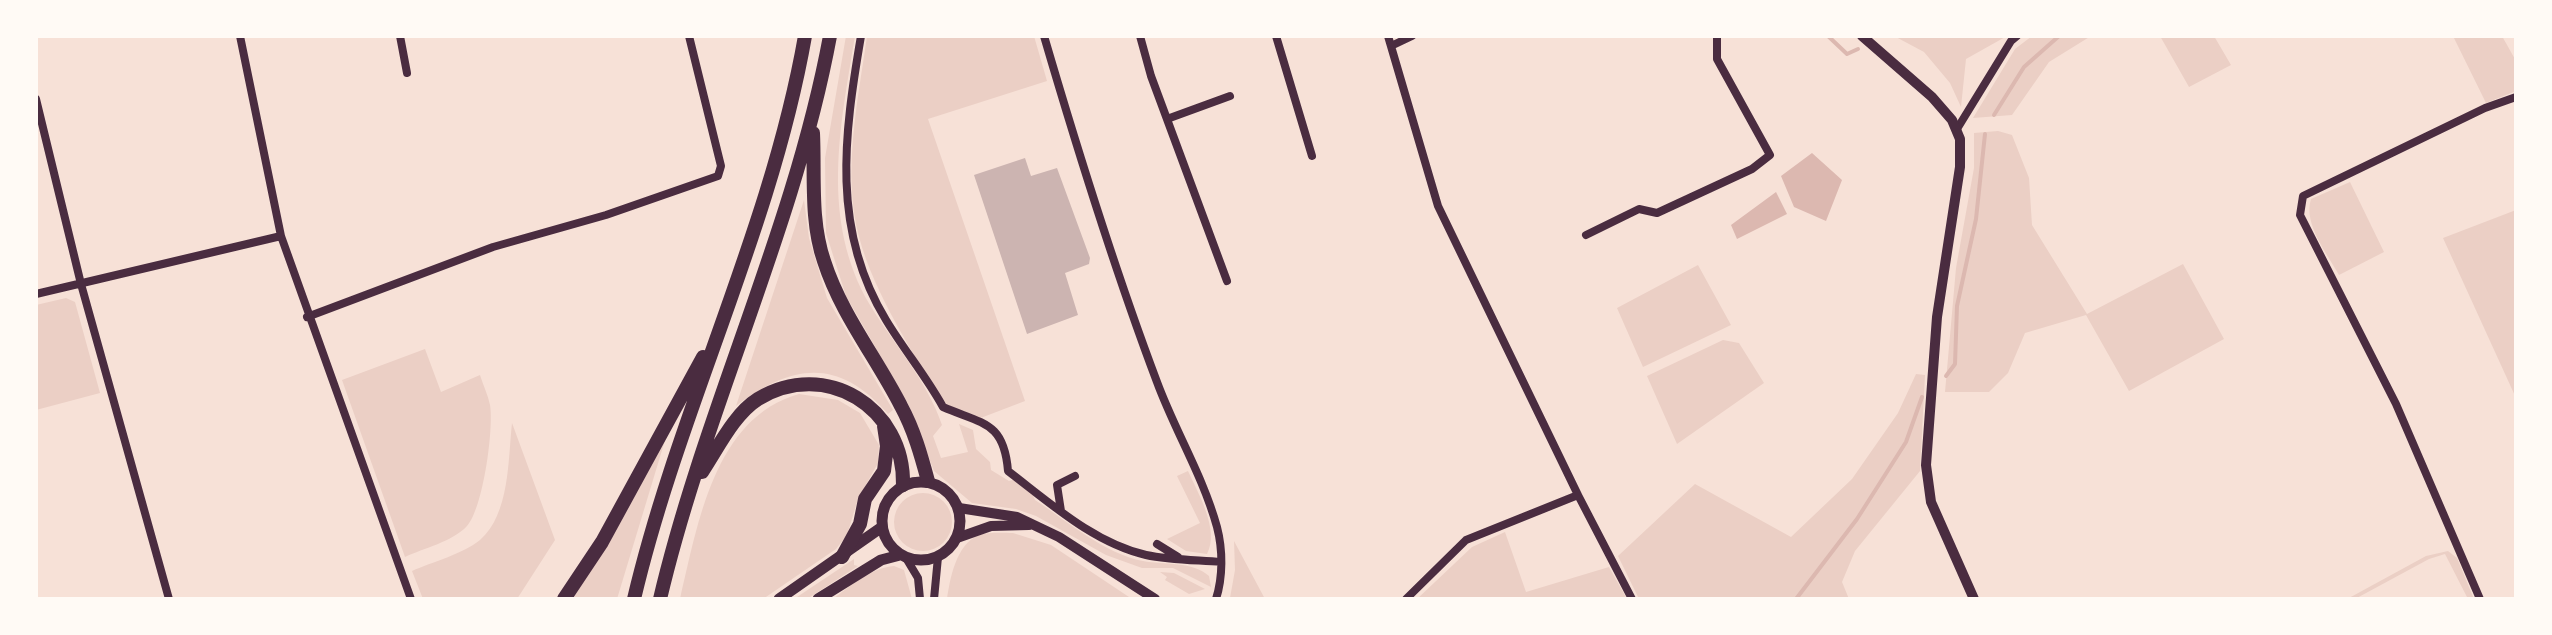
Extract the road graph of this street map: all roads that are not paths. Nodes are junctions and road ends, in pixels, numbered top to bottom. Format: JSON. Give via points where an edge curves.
{"nodes":[{"id":1,"x":240,"y":36,"type":"edge"},
{"id":2,"x":400,"y":36,"type":"edge"},
{"id":3,"x":689,"y":36,"type":"edge"},
{"id":4,"x":805,"y":36,"type":"edge"},
{"id":5,"x":830,"y":36,"type":"edge"},
{"id":6,"x":861,"y":36,"type":"edge"},
{"id":7,"x":1044,"y":36,"type":"edge"},
{"id":8,"x":1140,"y":36,"type":"edge"},
{"id":9,"x":1276,"y":36,"type":"edge"},
{"id":10,"x":1388,"y":36,"type":"edge"},
{"id":11,"x":1412,"y":36,"type":"edge"},
{"id":12,"x":1717,"y":36,"type":"edge"},
{"id":13,"x":1862,"y":36,"type":"edge"},
{"id":14,"x":2017,"y":36,"type":"edge"},
{"id":15,"x":1391,"y":46,"type":"junction"},
{"id":16,"x":407,"y":73,"type":"dead end"},
{"id":17,"x":1230,"y":96,"type":"dead end"},
{"id":18,"x":2516,"y":97,"type":"edge"},
{"id":19,"x":36,"y":99,"type":"edge"},
{"id":20,"x":813,"y":116,"type":"junction"},
{"id":21,"x":1167,"y":119,"type":"junction"},
{"id":22,"x":1957,"y":129,"type":"junction"},
{"id":23,"x":1312,"y":156,"type":"dead end"},
{"id":24,"x":1586,"y":235,"type":"dead end"},
{"id":25,"x":281,"y":236,"type":"junction"},
{"id":26,"x":1227,"y":281,"type":"dead end"},
{"id":27,"x":81,"y":284,"type":"junction"},
{"id":28,"x":36,"y":294,"type":"edge"},
{"id":29,"x":307,"y":317,"type":"junction"},
{"id":30,"x":722,"y":322,"type":"junction"},
{"id":31,"x":883,"y":422,"type":"junction"},
{"id":32,"x":1075,"y":476,"type":"dead end"},
{"id":33,"x":928,"y":481,"type":"junction"},
{"id":34,"x":903,"y":485,"type":"junction"},
{"id":35,"x":691,"y":488,"type":"junction"},
{"id":36,"x":1578,"y":495,"type":"junction"},
{"id":37,"x":959,"y":508,"type":"junction"},
{"id":38,"x":1061,"y":511,"type":"junction"},
{"id":39,"x":1035,"y":526,"type":"junction"},
{"id":40,"x":882,"y":527,"type":"junction"},
{"id":41,"x":957,"y":538,"type":"junction"},
{"id":42,"x":1157,"y":544,"type":"dead end"},
{"id":43,"x":903,"y":556,"type":"junction"},
{"id":44,"x":842,"y":557,"type":"junction"},
{"id":45,"x":938,"y":557,"type":"junction"},
{"id":46,"x":1179,"y":558,"type":"junction"},
{"id":47,"x":1221,"y":562,"type":"junction"},
{"id":48,"x":169,"y":599,"type":"edge"},
{"id":49,"x":411,"y":599,"type":"edge"},
{"id":50,"x":564,"y":599,"type":"edge"},
{"id":51,"x":634,"y":599,"type":"edge"},
{"id":52,"x":660,"y":599,"type":"edge"},
{"id":53,"x":779,"y":599,"type":"edge"},
{"id":54,"x":818,"y":599,"type":"edge"},
{"id":55,"x":920,"y":599,"type":"edge"},
{"id":56,"x":934,"y":599,"type":"edge"},
{"id":57,"x":1155,"y":599,"type":"edge"},
{"id":58,"x":1216,"y":599,"type":"edge"},
{"id":59,"x":1406,"y":599,"type":"edge"},
{"id":60,"x":1632,"y":599,"type":"edge"},
{"id":61,"x":1972,"y":599,"type":"edge"},
{"id":62,"x":2480,"y":599,"type":"edge"}],
"edges":[{"from":1,"to":25,"type":"street"},
{"from":2,"to":16,"type":"street"},
{"from":3,"to":29,"type":"street","via":[[721,166],[718,176],[493,247]]},
{"from":4,"to":30,"type":"highway","via":[[768,183]]},
{"from":5,"to":20,"type":"highway"},
{"from":6,"to":38,"type":"street","via":[[849,107],[844,190],[859,263],[886,320],[943,407],[983,421],[997,432],[1008,471]]},
{"from":7,"to":47,"type":"street","via":[[1083,169],[1158,384],[1208,499]]},
{"from":8,"to":21,"type":"street"},
{"from":9,"to":23,"type":"street"},
{"from":10,"to":15,"type":"street"},
{"from":11,"to":15,"type":"street"},
{"from":12,"to":24,"type":"street","via":[[1717,59],[1770,155],[1752,169],[1657,213],[1639,209]]},
{"from":13,"to":22,"type":"street","via":[[1932,97]]},
{"from":14,"to":22,"type":"street"},
{"from":15,"to":36,"type":"street","via":[[1438,206]]},
{"from":17,"to":21,"type":"street"},
{"from":18,"to":62,"type":"street","via":[[2303,196],[2300,215],[2396,404]]},
{"from":19,"to":27,"type":"street"},
{"from":20,"to":33,"type":"highway","via":[[815,216],[822,257],[840,301],[901,406]]},
{"from":20,"to":35,"type":"highway"},
{"from":21,"to":26,"type":"street"},
{"from":22,"to":61,"type":"street","via":[[1960,167],[1937,317],[1926,465],[1931,502]]},
{"from":25,"to":27,"type":"street"},
{"from":25,"to":29,"type":"street"},
{"from":27,"to":28,"type":"street"},
{"from":27,"to":48,"type":"street"},
{"from":29,"to":49,"type":"street"},
{"from":30,"to":50,"type":"highway","via":[[602,542]]},
{"from":30,"to":51,"type":"highway","via":[[663,494]]},
{"from":31,"to":34,"type":"highway","via":[[898,444]]},
{"from":31,"to":35,"type":"highway","via":[[867,404],[826,385],[779,389],[755,401],[736,422]]},
{"from":31,"to":44,"type":"highway","via":[[884,471],[865,499],[860,524]]},
{"from":32,"to":38,"type":"street","via":[[1057,485]]},
{"from":33,"to":34,"type":"main road"},
{"from":33,"to":37,"type":"main road","via":[[951,494]]},
{"from":34,"to":40,"type":"main road","via":[[888,498]]},
{"from":35,"to":52,"type":"highway"},
{"from":36,"to":59,"type":"street","via":[[1466,540]]},
{"from":36,"to":60,"type":"street"},
{"from":37,"to":39,"type":"street","via":[[1004,512]]},
{"from":37,"to":41,"type":"main road"},
{"from":38,"to":46,"type":"street","via":[[1127,549]]},
{"from":39,"to":41,"type":"street","via":[[991,526]]},
{"from":39,"to":57,"type":"street"},
{"from":40,"to":43,"type":"main road","via":[[888,543]]},
{"from":40,"to":44,"type":"main road"},
{"from":41,"to":45,"type":"main road"},
{"from":42,"to":46,"type":"street"},
{"from":43,"to":45,"type":"main road"},
{"from":43,"to":54,"type":"main road","via":[[881,560]]},
{"from":43,"to":55,"type":"street","via":[[918,578]]},
{"from":44,"to":53,"type":"main road"},
{"from":45,"to":56,"type":"street"},
{"from":46,"to":47,"type":"street"},
{"from":47,"to":58,"type":"street"}]}
